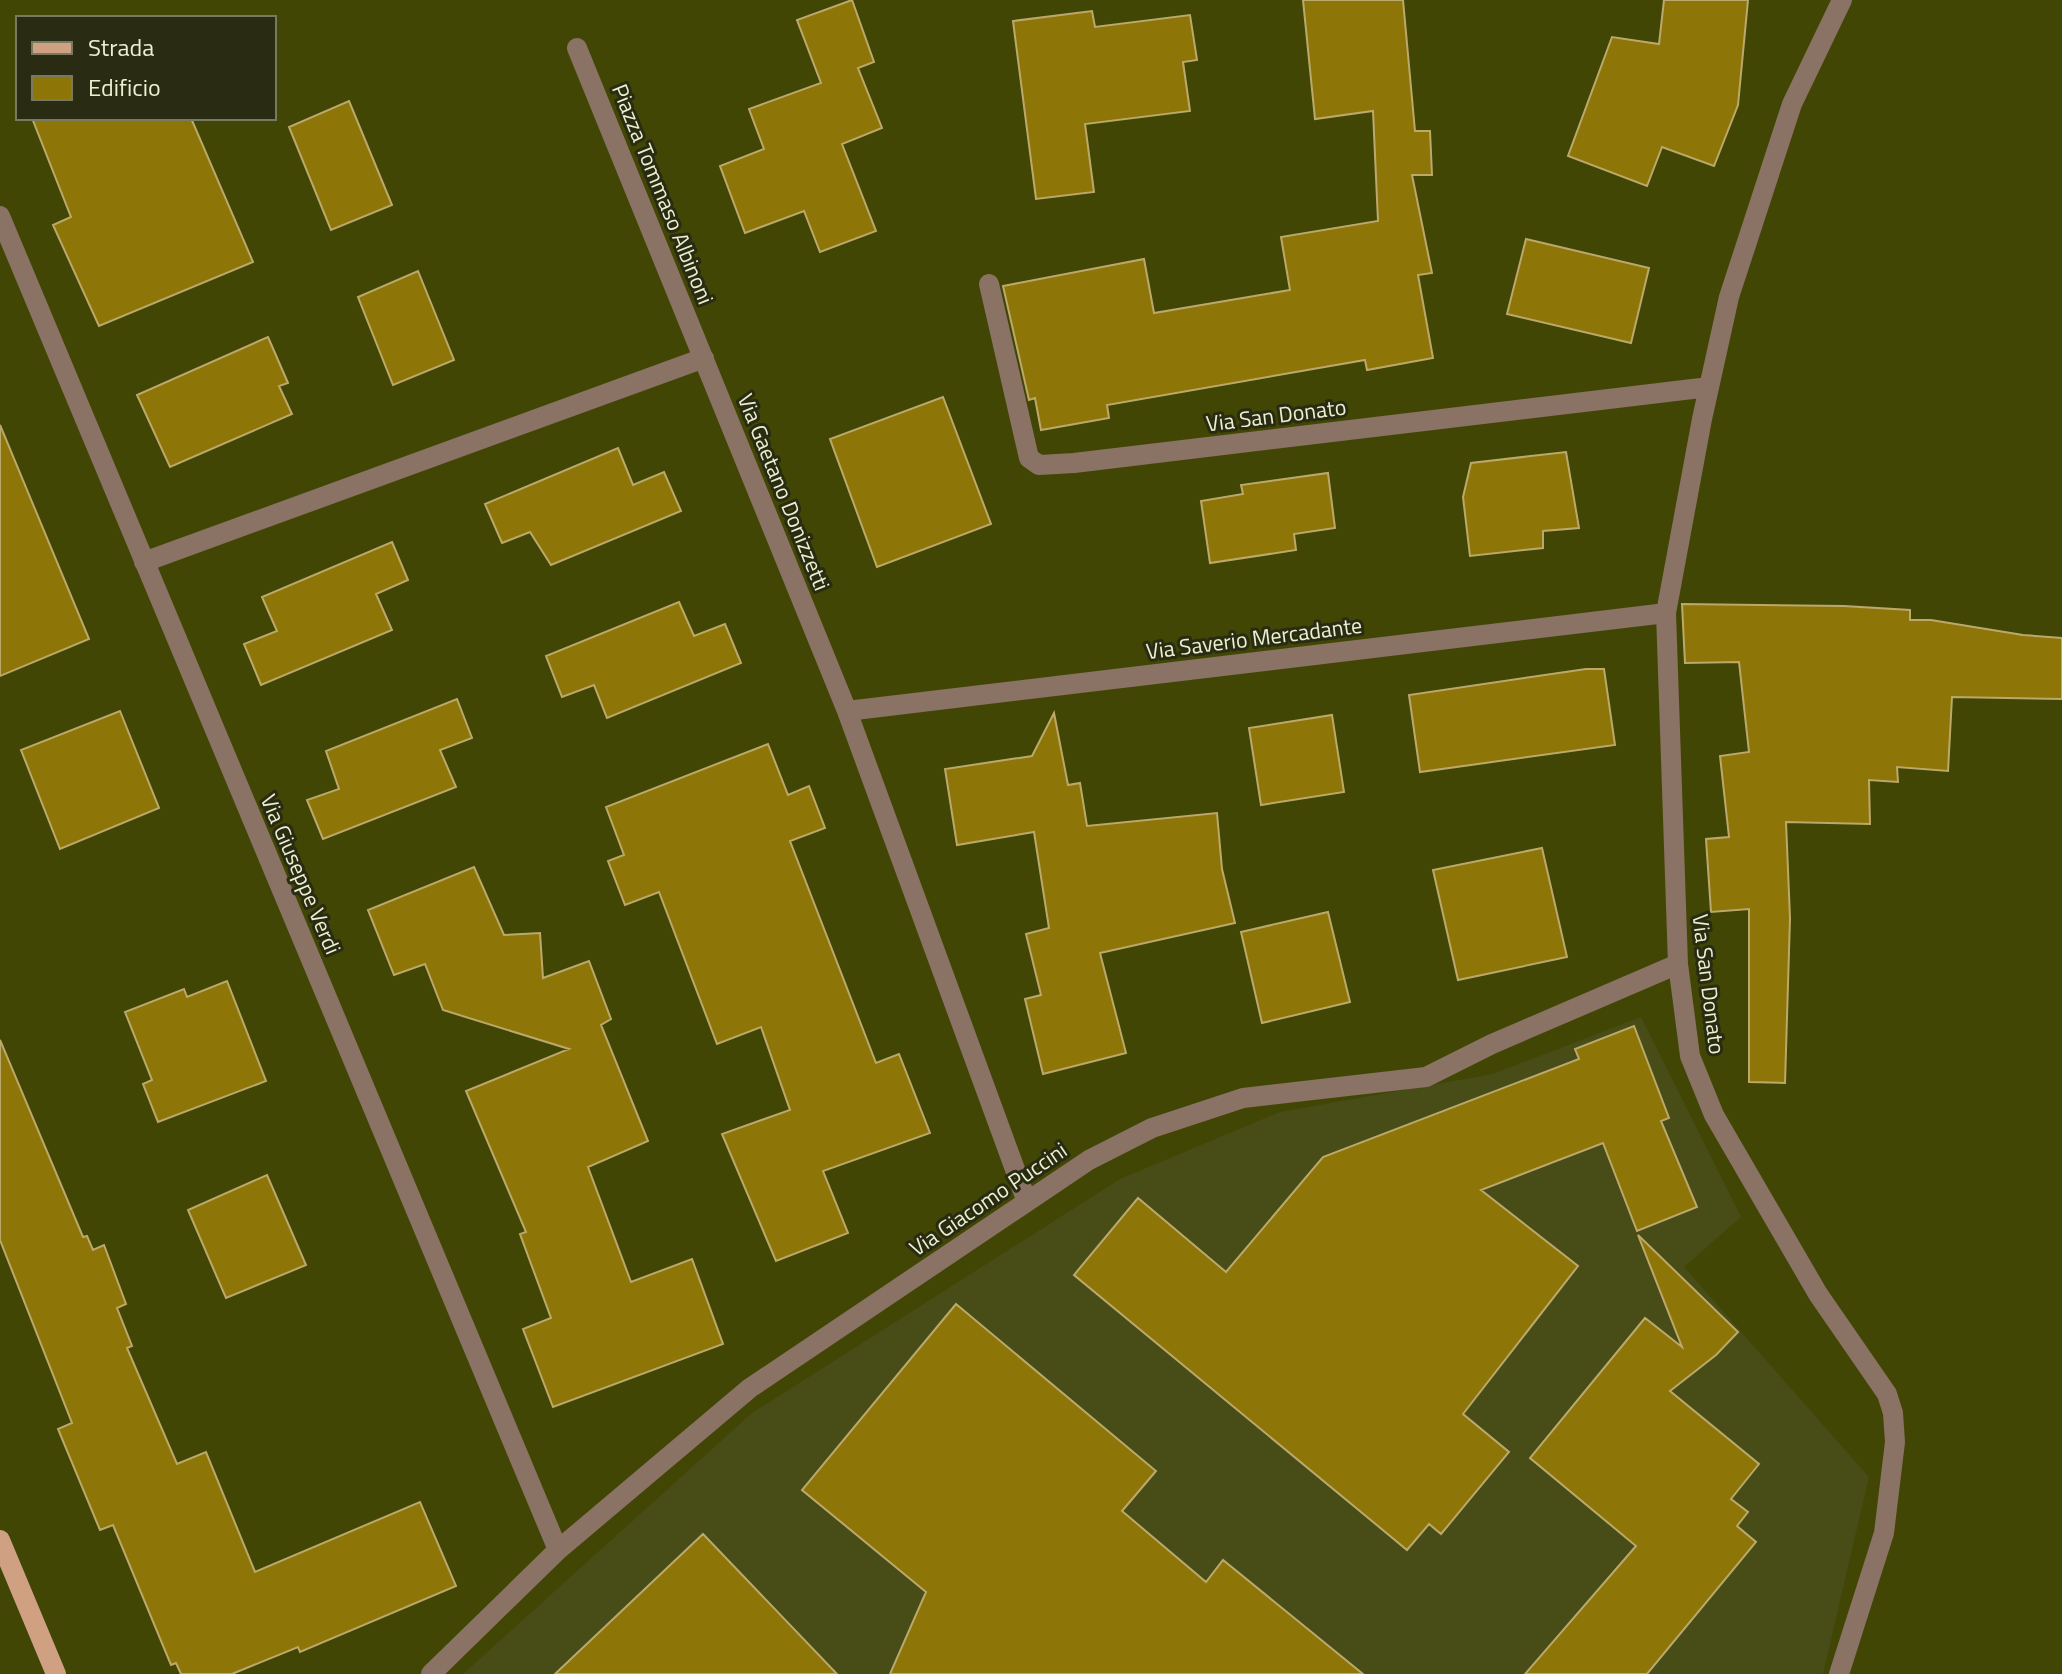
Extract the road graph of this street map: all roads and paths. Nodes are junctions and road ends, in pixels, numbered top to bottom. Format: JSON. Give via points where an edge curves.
{"nodes":[{"id":1,"x":1842,"y":0,"type":"edge"},
{"id":2,"x":577,"y":48,"type":"dead end"},
{"id":3,"x":0,"y":216,"type":"edge"},
{"id":4,"x":989,"y":284,"type":"dead end"},
{"id":5,"x":704,"y":358,"type":"junction"},
{"id":6,"x":1709,"y":387,"type":"junction"},
{"id":7,"x":144,"y":562,"type":"junction"},
{"id":8,"x":1666,"y":613,"type":"junction"},
{"id":9,"x":847,"y":711,"type":"junction"},
{"id":10,"x":1678,"y":964,"type":"junction"},
{"id":11,"x":1027,"y":1202,"type":"junction"},
{"id":12,"x":0,"y":1540,"type":"edge"},
{"id":13,"x":558,"y":1550,"type":"junction"},
{"id":14,"x":56,"y":1674,"type":"edge"},
{"id":15,"x":431,"y":1674,"type":"edge"},
{"id":16,"x":1839,"y":1674,"type":"edge"}],
"edges":[{"from":1,"to":6,"type":"street","name":"Via San Donato","via":[[1792,104],[1729,297]]},
{"from":2,"to":5,"type":"street","name":"Piazza Tommaso Albinoni"},
{"from":3,"to":7,"type":"street","name":"Via Giuseppe Verdi"},
{"from":4,"to":6,"type":"street","name":"Via San Donato","via":[[1029,458],[1039,465]]},
{"from":5,"to":7,"type":"street"},
{"from":5,"to":9,"type":"street","name":"Via Gaetano Donizzetti"},
{"from":6,"to":8,"type":"street","name":"Via San Donato"},
{"from":7,"to":13,"type":"street","name":"Via Giuseppe Verdi"},
{"from":8,"to":9,"type":"street","name":"Via Saverio Mercadante"},
{"from":8,"to":10,"type":"street","name":"Via San Donato"},
{"from":9,"to":11,"type":"street","name":"Via Gaetano Donizzetti"},
{"from":10,"to":11,"type":"street","name":"Via Giacomo Puccini","via":[[1426,1077],[1243,1098],[1152,1128],[1089,1160]]},
{"from":10,"to":16,"type":"street","name":"Via San Donato","via":[[1690,1056],[1714,1115],[1818,1294],[1887,1394],[1893,1413],[1895,1442],[1884,1533]]},
{"from":11,"to":13,"type":"street","name":"Via Giacomo Puccini","via":[[750,1388]]},
{"from":12,"to":14,"type":"main road"},
{"from":13,"to":15,"type":"street","name":"Via Giacomo Puccini"}]}
